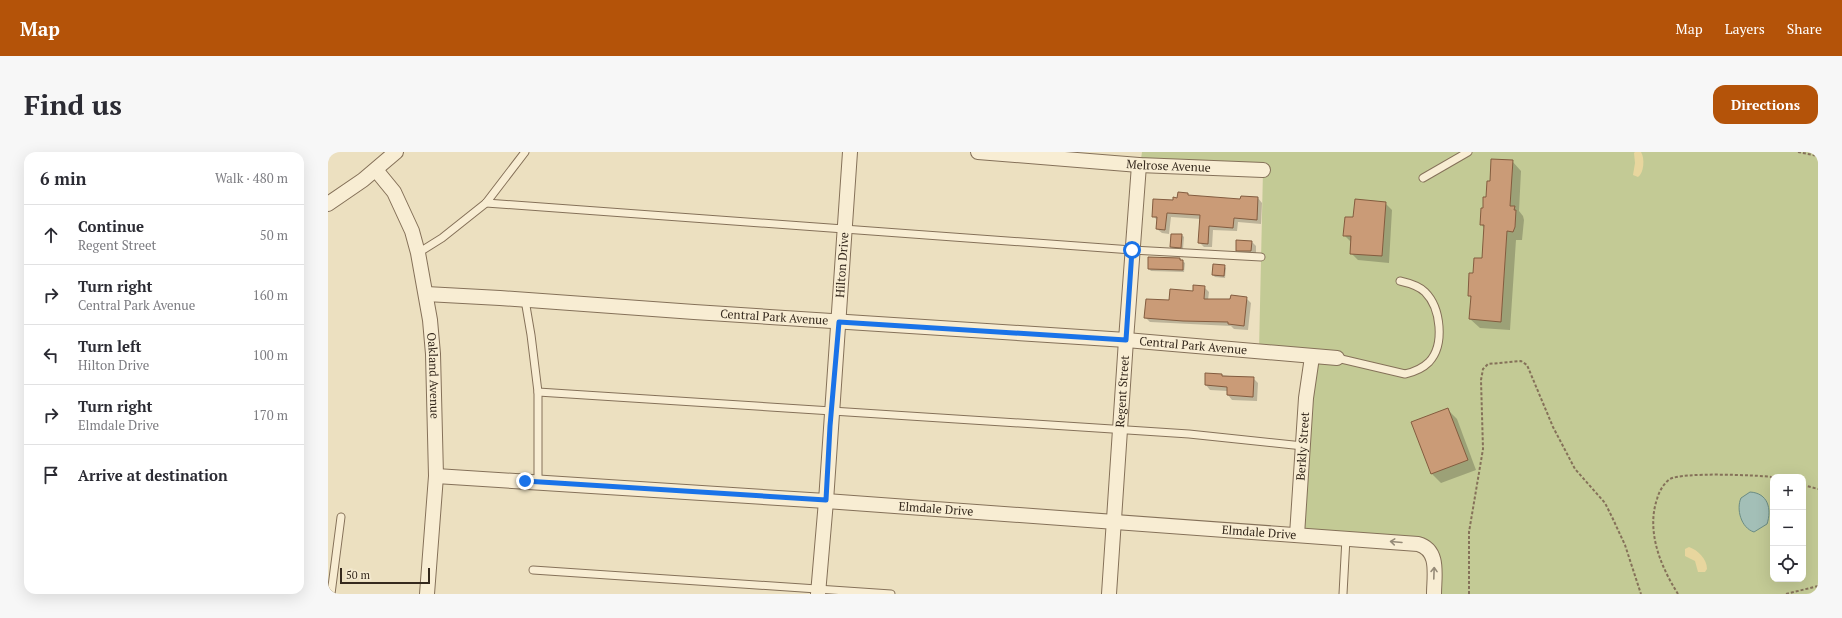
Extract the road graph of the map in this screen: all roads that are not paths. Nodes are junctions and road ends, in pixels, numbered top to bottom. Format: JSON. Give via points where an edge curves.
{"nodes":[{"id":1,"x":525,"y":152,"type":"edge"},
{"id":2,"x":850,"y":152,"type":"edge"},
{"id":3,"x":978,"y":152,"type":"edge"},
{"id":4,"x":1468,"y":152,"type":"edge"},
{"id":5,"x":393,"y":153,"type":"edge"},
{"id":6,"x":1140,"y":165,"type":"junction"},
{"id":7,"x":376,"y":170,"type":"junction"},
{"id":8,"x":1263,"y":170,"type":"dead end"},
{"id":9,"x":1423,"y":178,"type":"dead end"},
{"id":10,"x":486,"y":202,"type":"junction"},
{"id":11,"x":328,"y":204,"type":"edge"},
{"id":12,"x":844,"y":229,"type":"junction"},
{"id":13,"x":1132,"y":250,"type":"junction"},
{"id":14,"x":418,"y":253,"type":"junction"},
{"id":15,"x":1261,"y":257,"type":"dead end"},
{"id":16,"x":1400,"y":281,"type":"dead end"},
{"id":17,"x":426,"y":294,"type":"junction"},
{"id":18,"x":525,"y":300,"type":"junction"},
{"id":19,"x":839,"y":322,"type":"junction"},
{"id":20,"x":1126,"y":340,"type":"junction"},
{"id":21,"x":1312,"y":357,"type":"junction"},
{"id":22,"x":1338,"y":358,"type":"joint"},
{"id":23,"x":538,"y":392,"type":"junction"},
{"id":24,"x":832,"y":411,"type":"junction"},
{"id":25,"x":1120,"y":430,"type":"junction"},
{"id":26,"x":1303,"y":446,"type":"junction"},
{"id":27,"x":436,"y":476,"type":"junction"},
{"id":28,"x":538,"y":482,"type":"junction"},
{"id":29,"x":826,"y":500,"type":"junction"},
{"id":30,"x":341,"y":517,"type":"dead end"},
{"id":31,"x":1115,"y":522,"type":"junction"},
{"id":32,"x":1297,"y":535,"type":"junction"},
{"id":33,"x":1346,"y":538,"type":"junction"},
{"id":34,"x":533,"y":570,"type":"dead end"},
{"id":35,"x":818,"y":591,"type":"edge"},
{"id":36,"x":331,"y":594,"type":"edge"},
{"id":37,"x":427,"y":594,"type":"edge"},
{"id":38,"x":891,"y":594,"type":"edge"},
{"id":39,"x":1109,"y":594,"type":"edge"},
{"id":40,"x":1343,"y":594,"type":"edge"},
{"id":41,"x":1434,"y":594,"type":"edge"}],
"edges":[{"from":1,"to":10,"type":"lane"},
{"from":2,"to":12,"type":"street","name":"Hilton Drive"},
{"from":3,"to":6,"type":"street","name":"Melrose Avenue"},
{"from":4,"to":9,"type":"lane"},
{"from":5,"to":7,"type":"street"},
{"from":6,"to":8,"type":"street","name":"Melrose Avenue"},
{"from":6,"to":13,"type":"street","name":"Regent Street"},
{"from":7,"to":11,"type":"street"},
{"from":7,"to":14,"type":"street","name":"Oakland Avenue","via":[[400,203]]},
{"from":10,"to":12,"type":"lane"},
{"from":10,"to":14,"type":"lane","via":[[442,238]]},
{"from":12,"to":13,"type":"lane"},
{"from":12,"to":19,"type":"street","name":"Hilton Drive"},
{"from":13,"to":15,"type":"lane"},
{"from":13,"to":20,"type":"street","name":"Regent Street"},
{"from":14,"to":17,"type":"street","name":"Oakland Avenue"},
{"from":16,"to":22,"type":"lane","via":[[1425,291],[1436,308],[1436,350],[1429,362],[1416,372],[1405,374]]},
{"from":17,"to":18,"type":"street","name":"Central Park Avenue"},
{"from":17,"to":27,"type":"street","name":"Oakland Avenue","via":[[434,354]]},
{"from":18,"to":19,"type":"street","name":"Central Park Avenue"},
{"from":18,"to":23,"type":"lane","via":[[532,335]]},
{"from":19,"to":20,"type":"street","name":"Central Park Avenue"},
{"from":19,"to":24,"type":"street","name":"Hilton Drive"},
{"from":20,"to":21,"type":"street","name":"Central Park Avenue"},
{"from":20,"to":25,"type":"street","name":"Regent Street"},
{"from":21,"to":22,"type":"street","name":"Central Park Avenue"},
{"from":21,"to":26,"type":"street","name":"Berkly Street"},
{"from":23,"to":24,"type":"lane"},
{"from":23,"to":28,"type":"lane"},
{"from":24,"to":25,"type":"lane"},
{"from":24,"to":29,"type":"street","name":"Hilton Drive"},
{"from":25,"to":26,"type":"lane","via":[[1189,434]]},
{"from":25,"to":31,"type":"street","name":"Regent Street"},
{"from":26,"to":32,"type":"street","name":"Berkly Street"},
{"from":27,"to":28,"type":"street","name":"Elmdale Drive"},
{"from":27,"to":37,"type":"street","name":"Oakland Avenue"},
{"from":28,"to":29,"type":"street","name":"Elmdale Drive"},
{"from":29,"to":31,"type":"street","name":"Elmdale Drive"},
{"from":29,"to":35,"type":"street","name":"Hilton Drive"},
{"from":30,"to":36,"type":"lane"},
{"from":31,"to":32,"type":"street","name":"Elmdale Drive"},
{"from":31,"to":39,"type":"street","name":"Regent Street"},
{"from":32,"to":33,"type":"street","name":"Elmdale Drive"},
{"from":33,"to":40,"type":"lane"},
{"from":41,"to":33,"type":"street","name":"Elmdale Drive","one_way":true,"via":[[1435,563],[1427,548],[1418,544]]},
{"from":34,"to":35,"type":"lane"},
{"from":35,"to":38,"type":"lane"}]}
